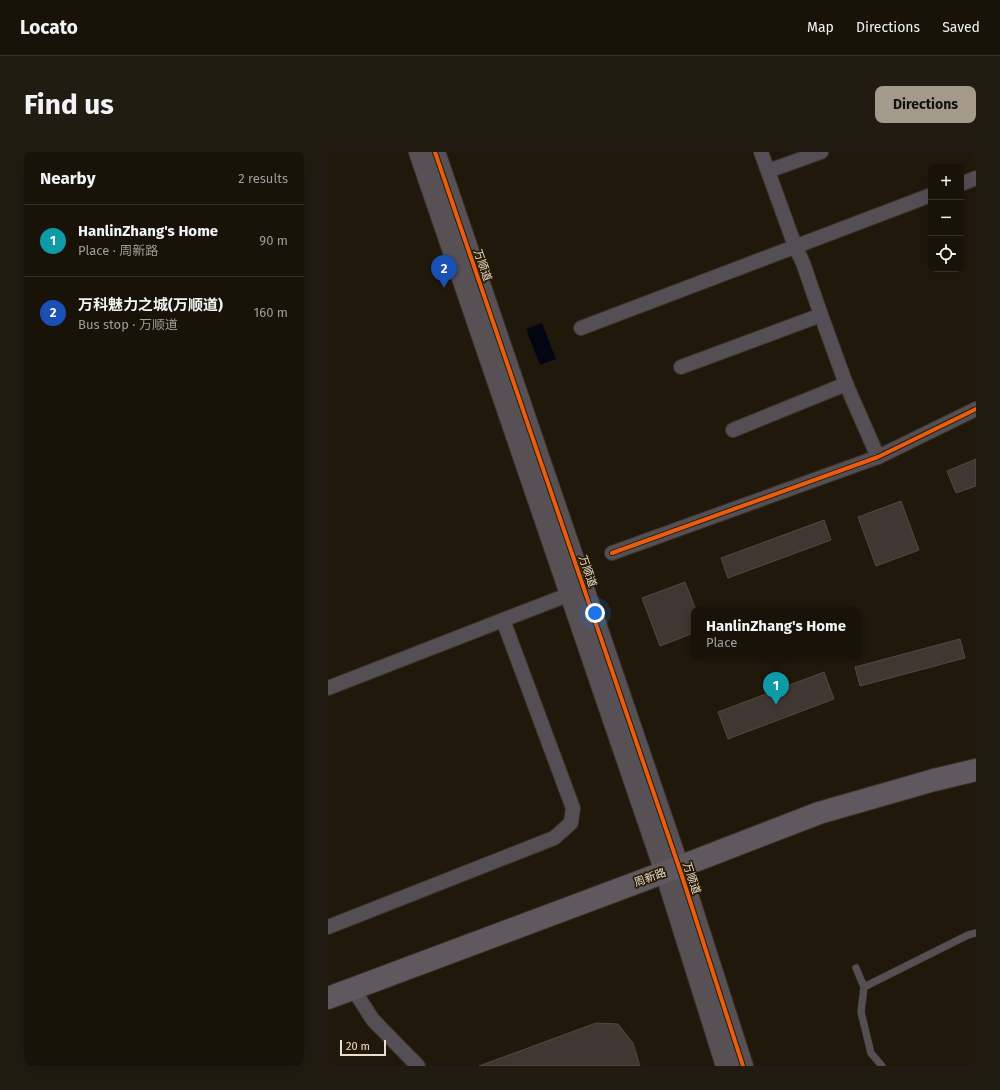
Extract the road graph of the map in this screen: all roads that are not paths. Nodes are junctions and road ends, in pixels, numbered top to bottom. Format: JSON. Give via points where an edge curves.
{"nodes":[{"id":1,"x":419,"y":152,"type":"edge"},
{"id":2,"x":435,"y":152,"type":"edge"},
{"id":3,"x":761,"y":152,"type":"edge"},
{"id":4,"x":821,"y":152,"type":"edge"},
{"id":5,"x":768,"y":171,"type":"junction"},
{"id":6,"x":976,"y":178,"type":"edge"},
{"id":7,"x":964,"y":183,"type":"edge"},
{"id":8,"x":928,"y":196,"type":"edge"},
{"id":9,"x":795,"y":246,"type":"junction"},
{"id":10,"x":821,"y":315,"type":"junction"},
{"id":11,"x":581,"y":328,"type":"dead end"},
{"id":12,"x":682,"y":367,"type":"dead end"},
{"id":13,"x":846,"y":384,"type":"junction"},
{"id":14,"x":976,"y":409,"type":"edge"},
{"id":15,"x":733,"y":430,"type":"dead end"},
{"id":16,"x":878,"y":457,"type":"junction"},
{"id":17,"x":612,"y":553,"type":"dead end"},
{"id":18,"x":577,"y":591,"type":"junction"},
{"id":19,"x":503,"y":620,"type":"junction"},
{"id":20,"x":328,"y":688,"type":"edge"},
{"id":21,"x":976,"y":770,"type":"edge"},
{"id":22,"x":976,"y":780,"type":"edge"},
{"id":23,"x":673,"y":872,"type":"junction"},
{"id":24,"x":328,"y":927,"type":"edge"},
{"id":25,"x":976,"y":933,"type":"edge"},
{"id":26,"x":856,"y":968,"type":"dead end"},
{"id":27,"x":864,"y":987,"type":"junction"},
{"id":28,"x":355,"y":992,"type":"junction"},
{"id":29,"x":328,"y":998,"type":"edge"},
{"id":30,"x":328,"y":1003,"type":"edge"},
{"id":31,"x":418,"y":1066,"type":"edge"},
{"id":32,"x":726,"y":1066,"type":"edge"},
{"id":33,"x":743,"y":1066,"type":"edge"},
{"id":34,"x":882,"y":1066,"type":"edge"}],
"edges":[{"from":1,"to":18,"type":"street","name":"万顺道"},
{"from":2,"to":18,"type":"street","name":"万顺道"},
{"from":3,"to":5,"type":"street"},
{"from":4,"to":5,"type":"street"},
{"from":5,"to":9,"type":"street"},
{"from":6,"to":7,"type":"street"},
{"from":8,"to":9,"type":"street"},
{"from":9,"to":10,"type":"street"},
{"from":9,"to":11,"type":"street"},
{"from":10,"to":12,"type":"street"},
{"from":10,"to":13,"type":"street"},
{"from":13,"to":15,"type":"street"},
{"from":13,"to":16,"type":"street"},
{"from":14,"to":16,"type":"street"},
{"from":16,"to":17,"type":"street"},
{"from":18,"to":19,"type":"street"},
{"from":18,"to":23,"type":"street","name":"万顺道"},
{"from":19,"to":20,"type":"street"},
{"from":19,"to":24,"type":"street","via":[[573,808],[570,824],[554,838]]},
{"from":21,"to":23,"type":"main road","name":"周新路","via":[[819,813]]},
{"from":22,"to":23,"type":"main road","name":"周新路","via":[[821,820]]},
{"from":23,"to":28,"type":"main road","name":"周新路"},
{"from":23,"to":29,"type":"main road","name":"周新路"},
{"from":23,"to":32,"type":"street","name":"万顺道"},
{"from":23,"to":33,"type":"street","name":"万顺道"},
{"from":25,"to":27,"type":"lane"},
{"from":26,"to":27,"type":"lane"},
{"from":27,"to":34,"type":"lane","via":[[861,1012],[872,1053]]},
{"from":28,"to":30,"type":"main road","name":"周新路"},
{"from":28,"to":31,"type":"street","via":[[373,1020]]}]}
